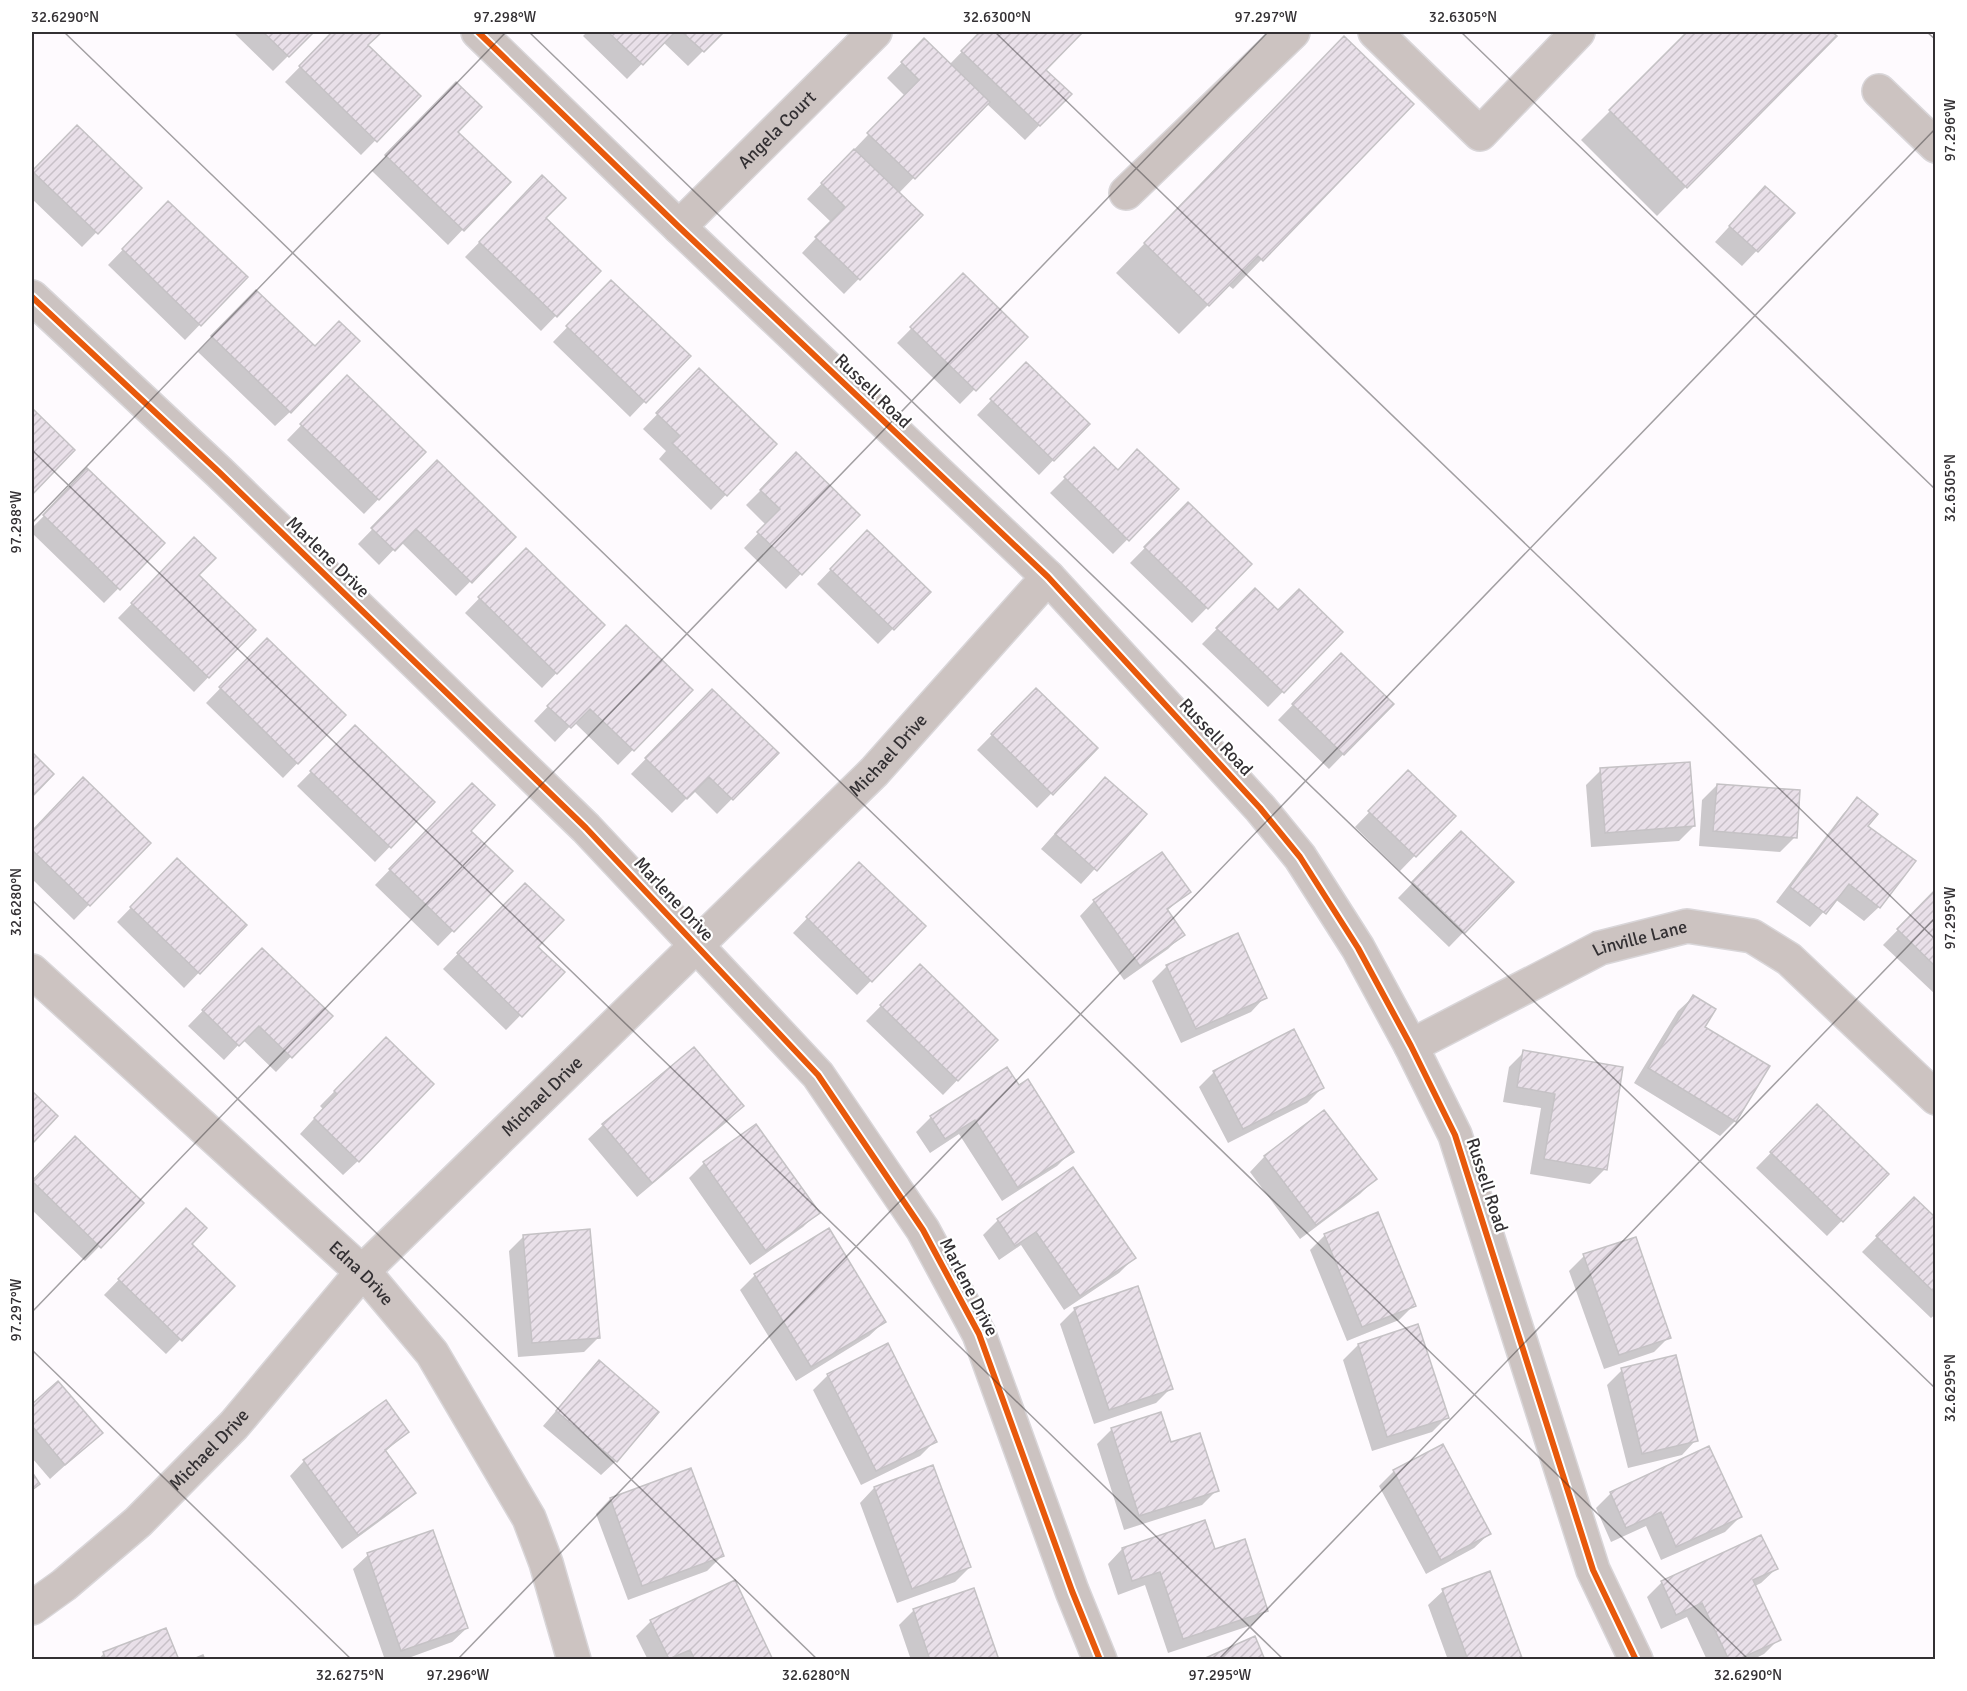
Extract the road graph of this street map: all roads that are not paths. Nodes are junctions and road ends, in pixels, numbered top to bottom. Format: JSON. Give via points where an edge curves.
{"nodes":[{"id":1,"x":478,"y":32,"type":"edge"},
{"id":2,"x":875,"y":32,"type":"edge"},
{"id":3,"x":1293,"y":32,"type":"edge"},
{"id":4,"x":1376,"y":32,"type":"edge"},
{"id":5,"x":1578,"y":32,"type":"edge"},
{"id":6,"x":1879,"y":92,"type":"dead end"},
{"id":7,"x":1935,"y":147,"type":"edge"},
{"id":8,"x":1126,"y":194,"type":"dead end"},
{"id":9,"x":680,"y":227,"type":"junction"},
{"id":10,"x":32,"y":297,"type":"edge"},
{"id":11,"x":1048,"y":577,"type":"junction"},
{"id":12,"x":696,"y":945,"type":"junction"},
{"id":13,"x":32,"y":971,"type":"edge"},
{"id":14,"x":1411,"y":1046,"type":"junction"},
{"id":15,"x":1935,"y":1098,"type":"edge"},
{"id":16,"x":362,"y":1272,"type":"junction"},
{"id":17,"x":32,"y":1608,"type":"edge"},
{"id":18,"x":574,"y":1659,"type":"edge"},
{"id":19,"x":1100,"y":1659,"type":"edge"},
{"id":20,"x":1636,"y":1659,"type":"edge"}],
"edges":[{"from":1,"to":9,"type":"street","name":"Russell Road"},
{"from":2,"to":9,"type":"street","name":"Angela Court"},
{"from":3,"to":8,"type":"street"},
{"from":4,"to":5,"type":"street","via":[[1480,134]]},
{"from":6,"to":7,"type":"street"},
{"from":9,"to":11,"type":"street","name":"Russell Road"},
{"from":10,"to":12,"type":"street","name":"Marlene Drive","via":[[219,471],[586,828]]},
{"from":11,"to":12,"type":"street","name":"Michael Drive","via":[[874,772]]},
{"from":11,"to":14,"type":"street","name":"Russell Road","via":[[1260,808],[1299,857],[1358,948]]},
{"from":12,"to":16,"type":"street","name":"Michael Drive"},
{"from":12,"to":19,"type":"street","name":"Marlene Drive","via":[[818,1075],[923,1230],[979,1334]]},
{"from":13,"to":16,"type":"street","name":"Edna Drive"},
{"from":14,"to":15,"type":"street","name":"Linville Lane","via":[[1600,948],[1687,926],[1752,936],[1789,959]]},
{"from":14,"to":20,"type":"street","name":"Russell Road","via":[[1455,1135],[1593,1570]]},
{"from":16,"to":17,"type":"street","name":"Michael Drive","via":[[234,1425],[138,1522]]},
{"from":16,"to":18,"type":"street","name":"Edna Drive","via":[[432,1353],[529,1518]]}]}
